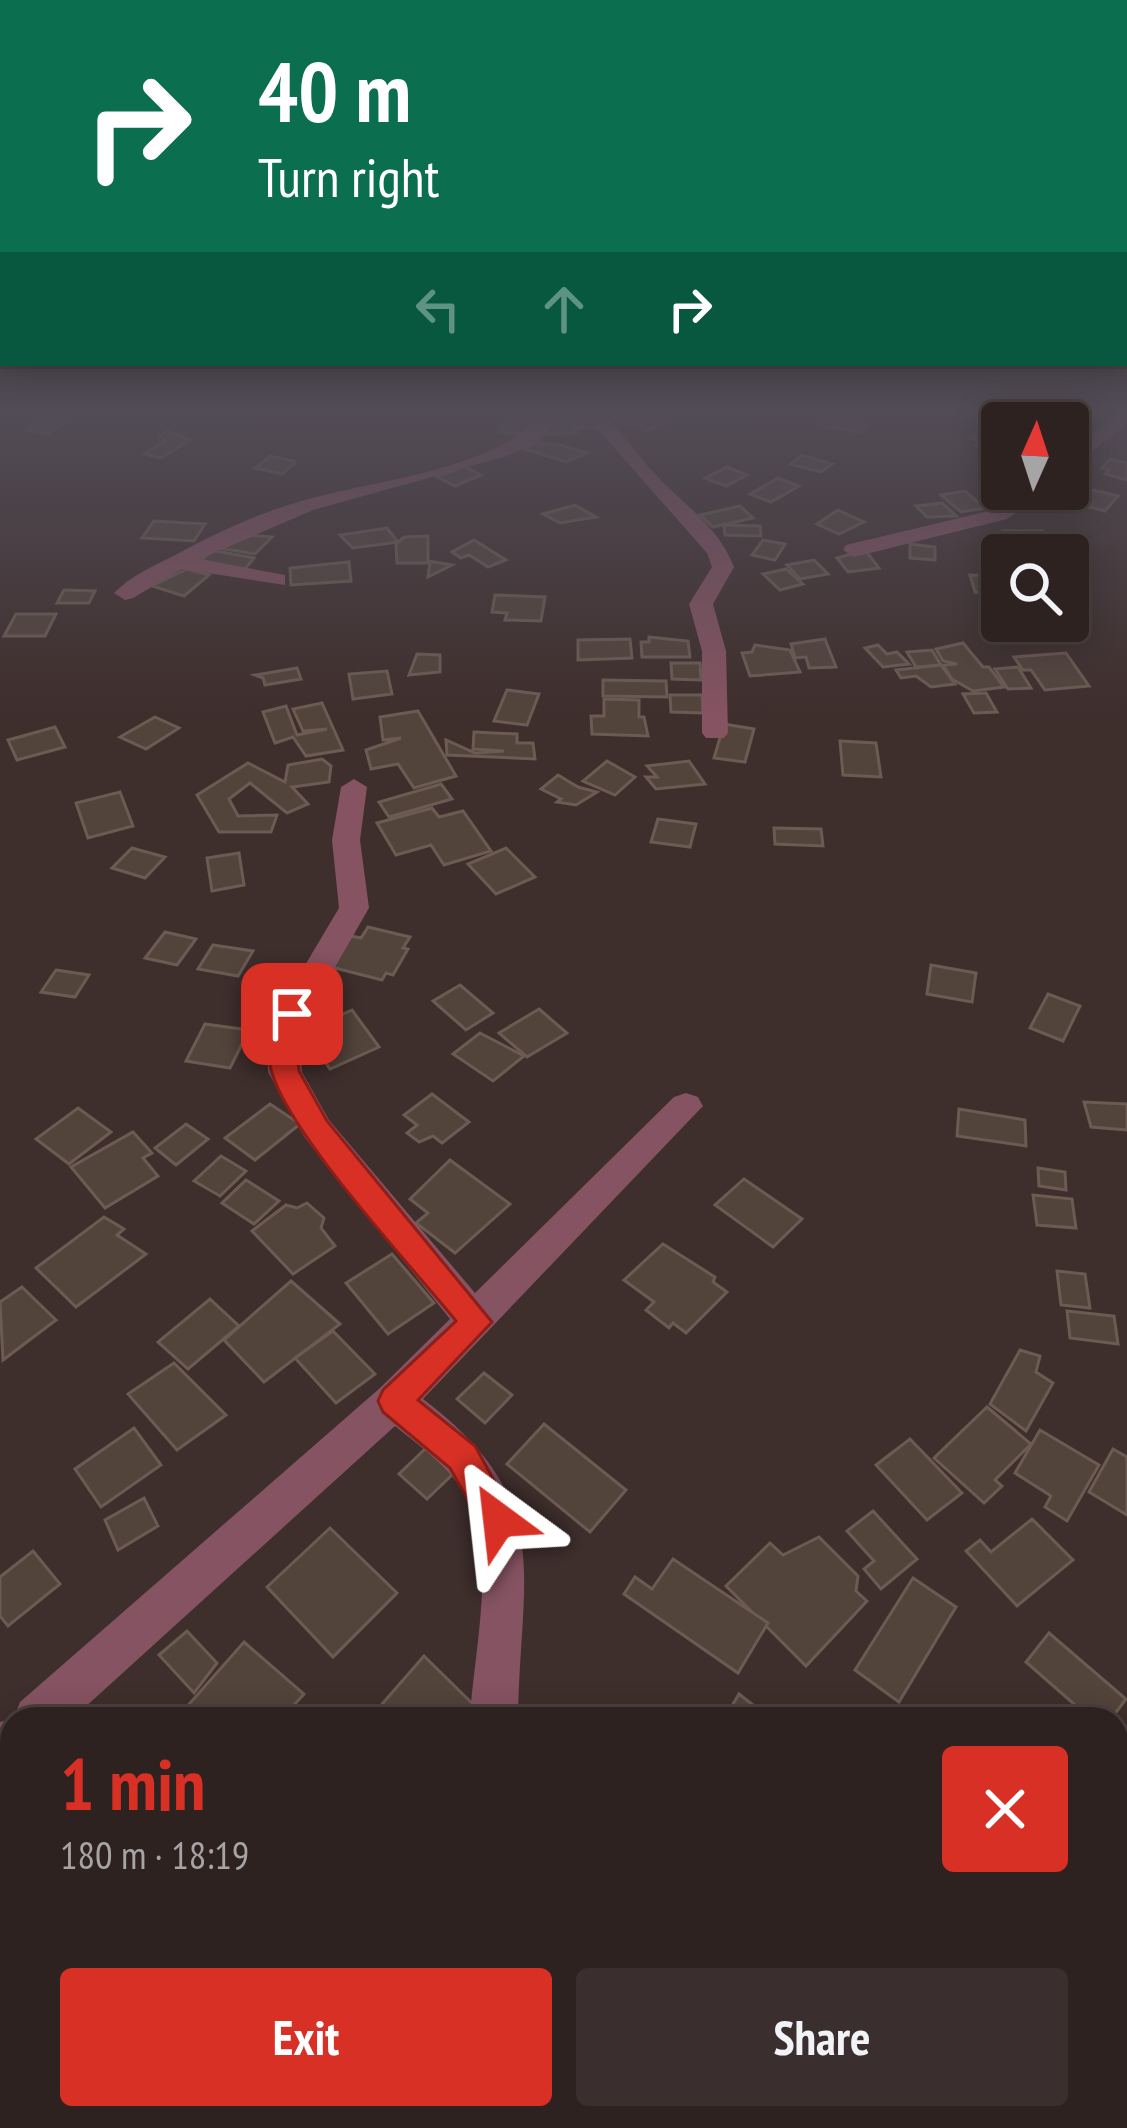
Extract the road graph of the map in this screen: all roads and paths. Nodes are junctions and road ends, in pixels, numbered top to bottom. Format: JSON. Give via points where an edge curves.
{"nodes":[{"id":1,"x":277,"y":516,"type":"edge"},
{"id":2,"x":689,"y":516,"type":"edge"},
{"id":3,"x":995,"y":516,"type":"edge"},
{"id":4,"x":854,"y":550,"type":"dead end"},
{"id":5,"x":178,"y":562,"type":"junction"},
{"id":6,"x":277,"y":580,"type":"dead end"},
{"id":7,"x":124,"y":593,"type":"dead end"},
{"id":8,"x":715,"y":734,"type":"dead end"},
{"id":9,"x":354,"y":787,"type":"dead end"},
{"id":10,"x":686,"y":1106,"type":"dead end"},
{"id":11,"x":476,"y":1322,"type":"junction"},
{"id":12,"x":394,"y":1401,"type":"junction"},
{"id":13,"x":50,"y":1707,"type":"edge"},
{"id":14,"x":494,"y":1707,"type":"edge"}],
"edges":[{"from":1,"to":5,"type":"street"},
{"from":2,"to":8,"type":"street","via":[[707,532],[722,567],[701,604],[714,651]]},
{"from":3,"to":4,"type":"street"},
{"from":5,"to":6,"type":"street"},
{"from":5,"to":7,"type":"street"},
{"from":9,"to":11,"type":"street","via":[[346,840],[354,908],[292,1014],[285,1072],[317,1129]]},
{"from":10,"to":11,"type":"street"},
{"from":11,"to":12,"type":"street"},
{"from":12,"to":13,"type":"street"},
{"from":12,"to":14,"type":"street","via":[[463,1457],[499,1520],[504,1576]]}]}
